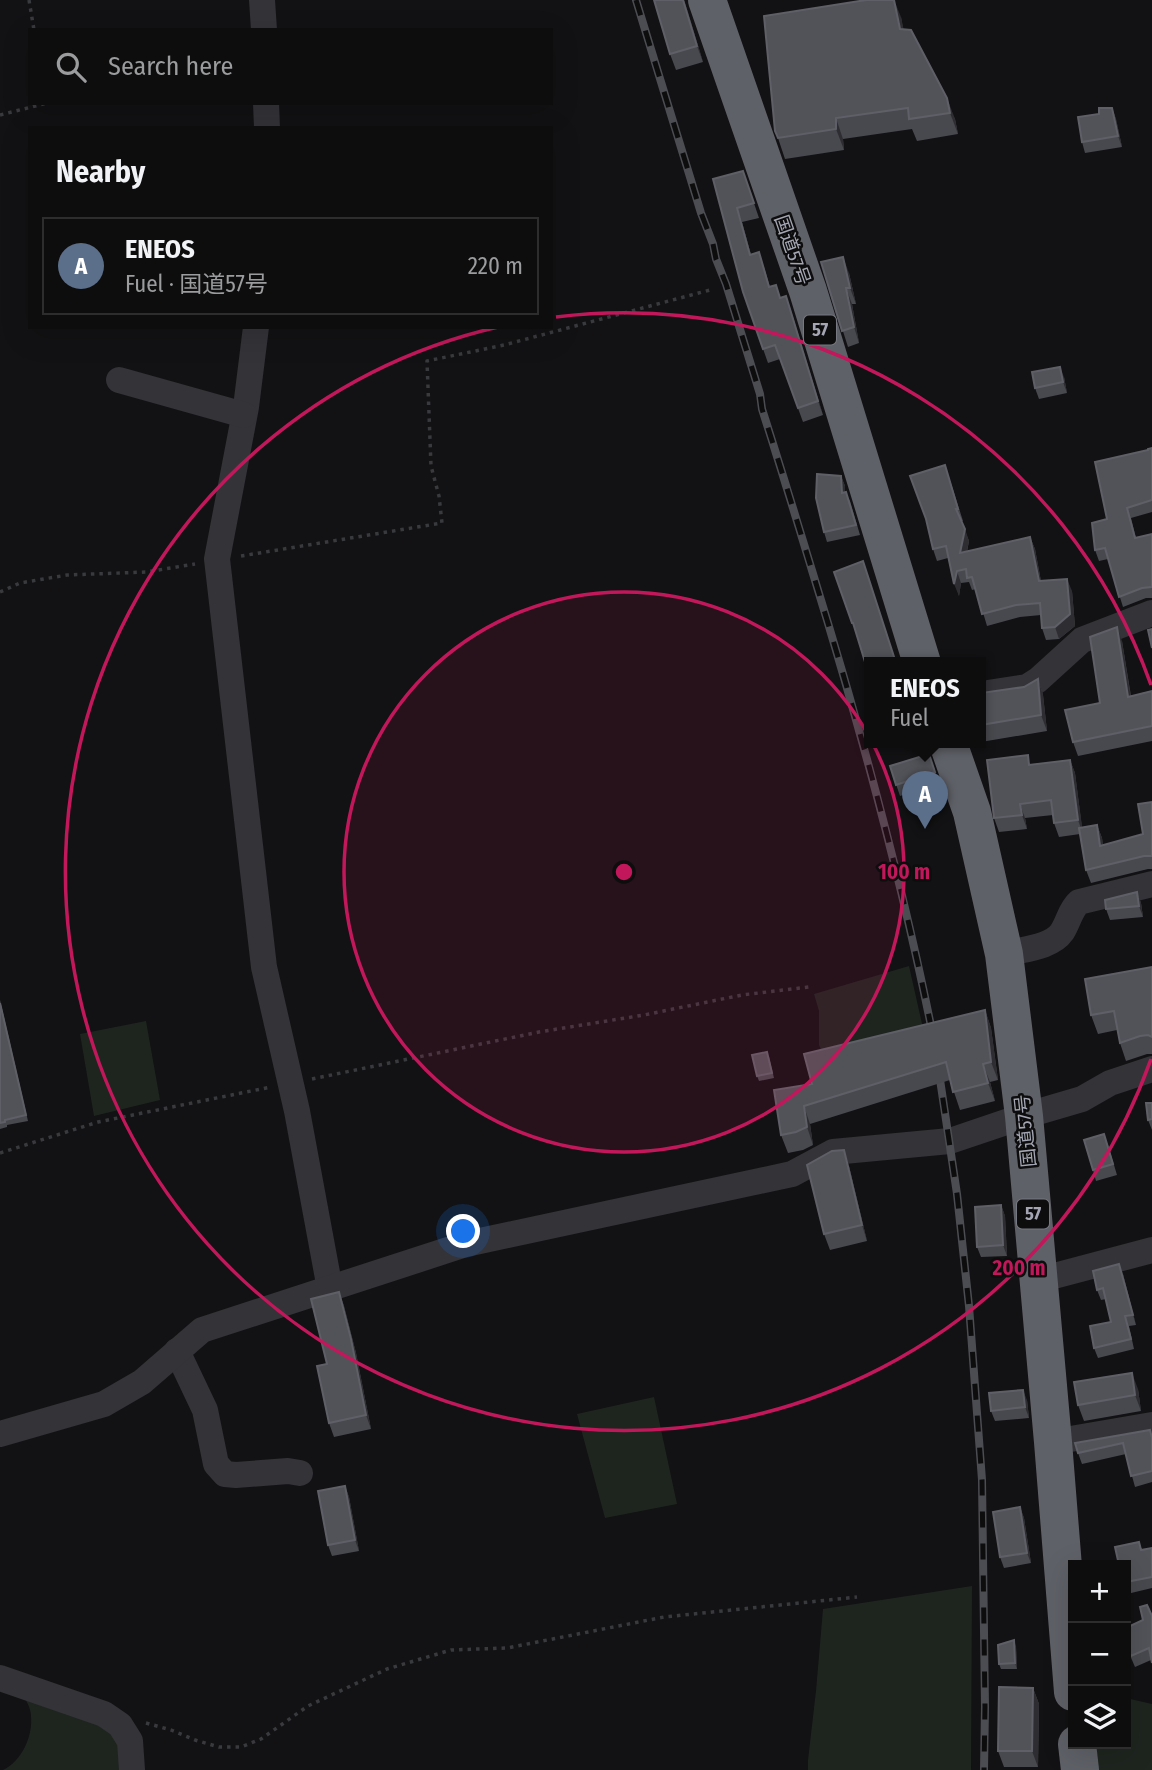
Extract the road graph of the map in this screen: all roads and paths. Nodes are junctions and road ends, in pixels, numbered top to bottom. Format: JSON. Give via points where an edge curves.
{"nodes":[{"id":1,"x":29,"y":0,"type":"edge"},
{"id":2,"x":262,"y":0,"type":"edge"},
{"id":3,"x":707,"y":0,"type":"edge"},
{"id":4,"x":34,"y":28,"type":"edge"},
{"id":5,"x":264,"y":28,"type":"edge"},
{"id":6,"x":39,"y":105,"type":"edge"},
{"id":7,"x":266,"y":105,"type":"edge"},
{"id":8,"x":0,"y":115,"type":"edge"},
{"id":9,"x":267,"y":126,"type":"edge"},
{"id":10,"x":710,"y":290,"type":"dead end"},
{"id":11,"x":256,"y":329,"type":"edge"},
{"id":12,"x":119,"y":380,"type":"dead end"},
{"id":13,"x":244,"y":415,"type":"junction"},
{"id":14,"x":216,"y":559,"type":"junction"},
{"id":15,"x":0,"y":592,"type":"edge"},
{"id":16,"x":1152,"y":613,"type":"edge"},
{"id":17,"x":920,"y":657,"type":"edge"},
{"id":18,"x":986,"y":693,"type":"edge"},
{"id":19,"x":950,"y":748,"type":"edge"},
{"id":20,"x":1152,"y":884,"type":"edge"},
{"id":21,"x":1004,"y":954,"type":"junction"},
{"id":22,"x":809,"y":987,"type":"dead end"},
{"id":23,"x":1152,"y":1069,"type":"edge"},
{"id":24,"x":290,"y":1083,"type":"junction"},
{"id":25,"x":1024,"y":1116,"type":"junction"},
{"id":26,"x":0,"y":1153,"type":"edge"},
{"id":27,"x":1152,"y":1250,"type":"edge"},
{"id":28,"x":1039,"y":1280,"type":"junction"},
{"id":29,"x":330,"y":1289,"type":"junction"},
{"id":30,"x":177,"y":1351,"type":"junction"},
{"id":31,"x":1152,"y":1425,"type":"edge"},
{"id":32,"x":0,"y":1434,"type":"edge"},
{"id":33,"x":1053,"y":1441,"type":"junction"},
{"id":34,"x":300,"y":1473,"type":"dead end"},
{"id":35,"x":857,"y":1597,"type":"dead end"},
{"id":36,"x":0,"y":1678,"type":"edge"},
{"id":37,"x":1073,"y":1686,"type":"edge"},
{"id":38,"x":120,"y":1725,"type":"junction"},
{"id":39,"x":1078,"y":1749,"type":"edge"},
{"id":40,"x":132,"y":1770,"type":"edge"},
{"id":41,"x":1080,"y":1770,"type":"edge"}],
"edges":[{"from":1,"to":4,"type":"path"},
{"from":2,"to":5,"type":"street"},
{"from":3,"to":17,"type":"highway","name":"国道57号","number":"57","via":[[808,291]]},
{"from":6,"to":8,"type":"path"},
{"from":7,"to":9,"type":"street"},
{"from":10,"to":14,"type":"path","via":[[428,361],[431,466],[442,523]]},
{"from":11,"to":13,"type":"street"},
{"from":12,"to":13,"type":"street"},
{"from":13,"to":14,"type":"street"},
{"from":14,"to":15,"type":"path","via":[[146,572],[67,575],[20,583]]},
{"from":14,"to":24,"type":"street","via":[[264,967]]},
{"from":16,"to":18,"type":"street","via":[[1082,640],[1027,687]]},
{"from":19,"to":21,"type":"highway","name":"国道57号","number":"57","via":[[972,812]]},
{"from":20,"to":21,"type":"street","via":[[1079,902],[1061,933],[1049,943]]},
{"from":21,"to":25,"type":"highway","name":"国道57号","number":"57"},
{"from":22,"to":24,"type":"path","via":[[539,1032]]},
{"from":23,"to":25,"type":"street","via":[[1110,1083],[1082,1099]]},
{"from":24,"to":26,"type":"path","via":[[99,1122]]},
{"from":24,"to":29,"type":"street"},
{"from":25,"to":28,"type":"highway","name":"国道57号","number":"57"},
{"from":25,"to":29,"type":"street","via":[[950,1141],[833,1152],[792,1174],[466,1244]]},
{"from":27,"to":28,"type":"street"},
{"from":28,"to":33,"type":"highway","name":"国道57号","number":"57"},
{"from":29,"to":30,"type":"street","via":[[202,1330]]},
{"from":30,"to":32,"type":"street","via":[[142,1382],[104,1404]]},
{"from":30,"to":34,"type":"street","via":[[205,1409],[216,1464],[225,1474]]},
{"from":31,"to":33,"type":"street"},
{"from":33,"to":37,"type":"highway","name":"国道57号","number":"57"},
{"from":35,"to":38,"type":"path","via":[[664,1617],[507,1648],[451,1650],[387,1669],[319,1700],[241,1747],[195,1741],[141,1722]]},
{"from":36,"to":38,"type":"street","via":[[104,1714]]},
{"from":38,"to":40,"type":"street","via":[[130,1741]]},
{"from":39,"to":41,"type":"highway"}]}
